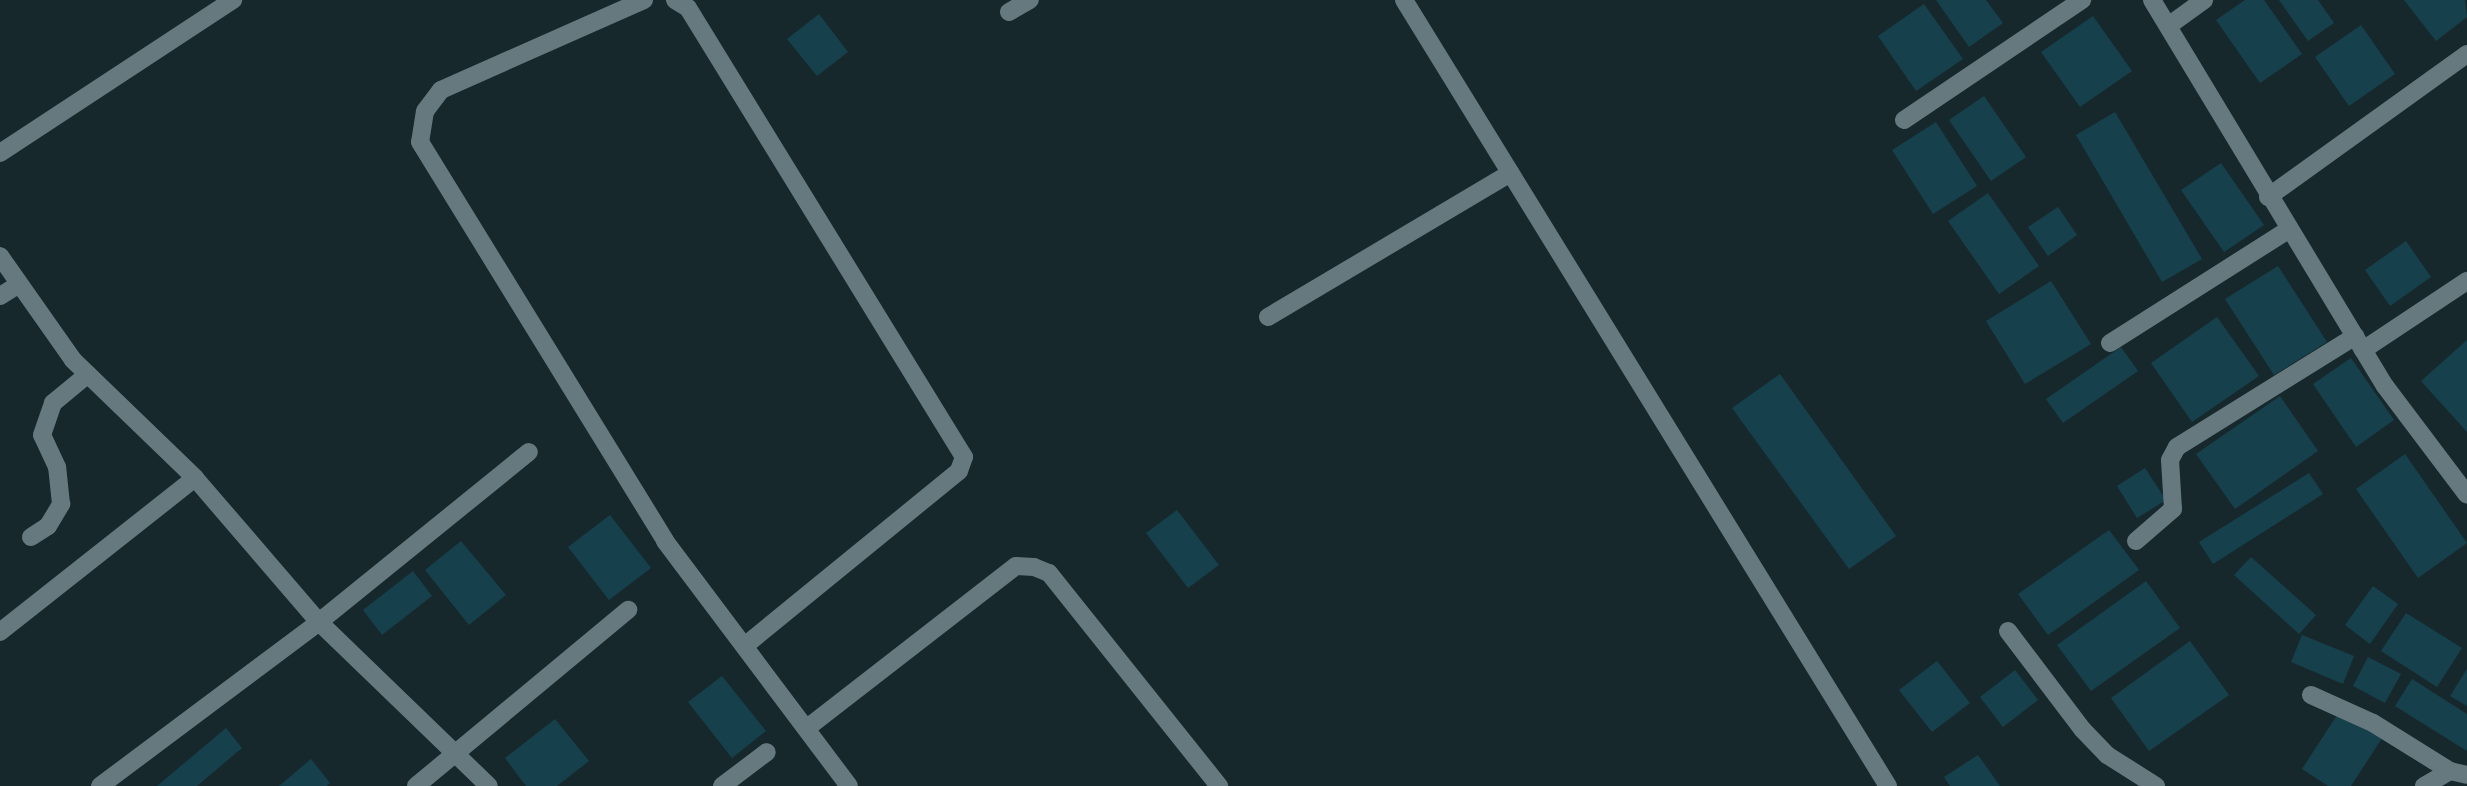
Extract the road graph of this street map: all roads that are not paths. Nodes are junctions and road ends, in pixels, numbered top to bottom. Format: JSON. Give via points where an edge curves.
{"nodes":[{"id":1,"x":233,"y":0,"type":"edge"},
{"id":2,"x":644,"y":0,"type":"edge"},
{"id":3,"x":676,"y":0,"type":"edge"},
{"id":4,"x":1030,"y":0,"type":"edge"},
{"id":5,"x":1404,"y":0,"type":"edge"},
{"id":6,"x":2082,"y":0,"type":"edge"},
{"id":7,"x":2152,"y":0,"type":"edge"},
{"id":8,"x":2204,"y":0,"type":"edge"},
{"id":9,"x":1009,"y":12,"type":"dead end"},
{"id":10,"x":2171,"y":24,"type":"junction"},
{"id":11,"x":2467,"y":54,"type":"edge"},
{"id":12,"x":1904,"y":120,"type":"dead end"},
{"id":13,"x":0,"y":153,"type":"edge"},
{"id":14,"x":1511,"y":173,"type":"junction"},
{"id":15,"x":2268,"y":197,"type":"junction"},
{"id":16,"x":2288,"y":230,"type":"junction"},
{"id":17,"x":0,"y":256,"type":"edge"},
{"id":18,"x":2467,"y":281,"type":"edge"},
{"id":19,"x":19,"y":284,"type":"junction"},
{"id":20,"x":0,"y":296,"type":"edge"},
{"id":21,"x":1268,"y":317,"type":"dead end"},
{"id":22,"x":2110,"y":343,"type":"dead end"},
{"id":23,"x":2359,"y":343,"type":"junction"},
{"id":24,"x":88,"y":374,"type":"junction"},
{"id":25,"x":529,"y":452,"type":"dead end"},
{"id":26,"x":195,"y":478,"type":"junction"},
{"id":27,"x":2467,"y":495,"type":"edge"},
{"id":28,"x":30,"y":537,"type":"dead end"},
{"id":29,"x":2136,"y":541,"type":"dead end"},
{"id":30,"x":628,"y":610,"type":"dead end"},
{"id":31,"x":319,"y":622,"type":"junction"},
{"id":32,"x":2008,"y":631,"type":"dead end"},
{"id":33,"x":0,"y":632,"type":"edge"},
{"id":34,"x":747,"y":644,"type":"junction"},
{"id":35,"x":2311,"y":695,"type":"dead end"},
{"id":36,"x":807,"y":728,"type":"junction"},
{"id":37,"x":456,"y":752,"type":"junction"},
{"id":38,"x":767,"y":752,"type":"dead end"},
{"id":39,"x":2459,"y":773,"type":"edge"},
{"id":40,"x":100,"y":786,"type":"edge"},
{"id":41,"x":416,"y":786,"type":"edge"},
{"id":42,"x":489,"y":786,"type":"edge"},
{"id":43,"x":722,"y":786,"type":"edge"},
{"id":44,"x":849,"y":786,"type":"edge"},
{"id":45,"x":1219,"y":786,"type":"edge"},
{"id":46,"x":1888,"y":786,"type":"edge"},
{"id":47,"x":2156,"y":786,"type":"edge"},
{"id":48,"x":2424,"y":786,"type":"edge"}],
"edges":[{"from":1,"to":13,"type":"street"},
{"from":2,"to":34,"type":"street","via":[[441,90],[425,111],[420,142],[665,541]]},
{"from":3,"to":34,"type":"street","via":[[696,20],[964,457],[959,471]]},
{"from":4,"to":9,"type":"street"},
{"from":5,"to":14,"type":"street"},
{"from":6,"to":12,"type":"street"},
{"from":7,"to":10,"type":"street"},
{"from":8,"to":10,"type":"street"},
{"from":10,"to":15,"type":"street"},
{"from":11,"to":15,"type":"street"},
{"from":14,"to":21,"type":"street"},
{"from":14,"to":46,"type":"street"},
{"from":15,"to":16,"type":"street"},
{"from":16,"to":22,"type":"street"},
{"from":16,"to":23,"type":"street"},
{"from":17,"to":19,"type":"street"},
{"from":18,"to":23,"type":"street"},
{"from":19,"to":20,"type":"street"},
{"from":19,"to":24,"type":"street"},
{"from":23,"to":27,"type":"street"},
{"from":23,"to":29,"type":"street","via":[[2177,447],[2170,460],[2173,509]]},
{"from":24,"to":26,"type":"street"},
{"from":24,"to":28,"type":"street","via":[[53,403],[42,435],[57,467],[61,504],[48,526]]},
{"from":25,"to":31,"type":"street"},
{"from":26,"to":31,"type":"street"},
{"from":26,"to":33,"type":"street"},
{"from":30,"to":37,"type":"street"},
{"from":31,"to":37,"type":"street"},
{"from":31,"to":40,"type":"street"},
{"from":32,"to":47,"type":"street","via":[[2091,738],[2118,763]]},
{"from":34,"to":36,"type":"street"},
{"from":35,"to":39,"type":"street","via":[[2373,723]]},
{"from":36,"to":44,"type":"street"},
{"from":36,"to":45,"type":"street","via":[[1016,565],[1034,567],[1049,573]]},
{"from":37,"to":41,"type":"street"},
{"from":37,"to":42,"type":"street"},
{"from":38,"to":43,"type":"street"},
{"from":39,"to":48,"type":"street"}]}
